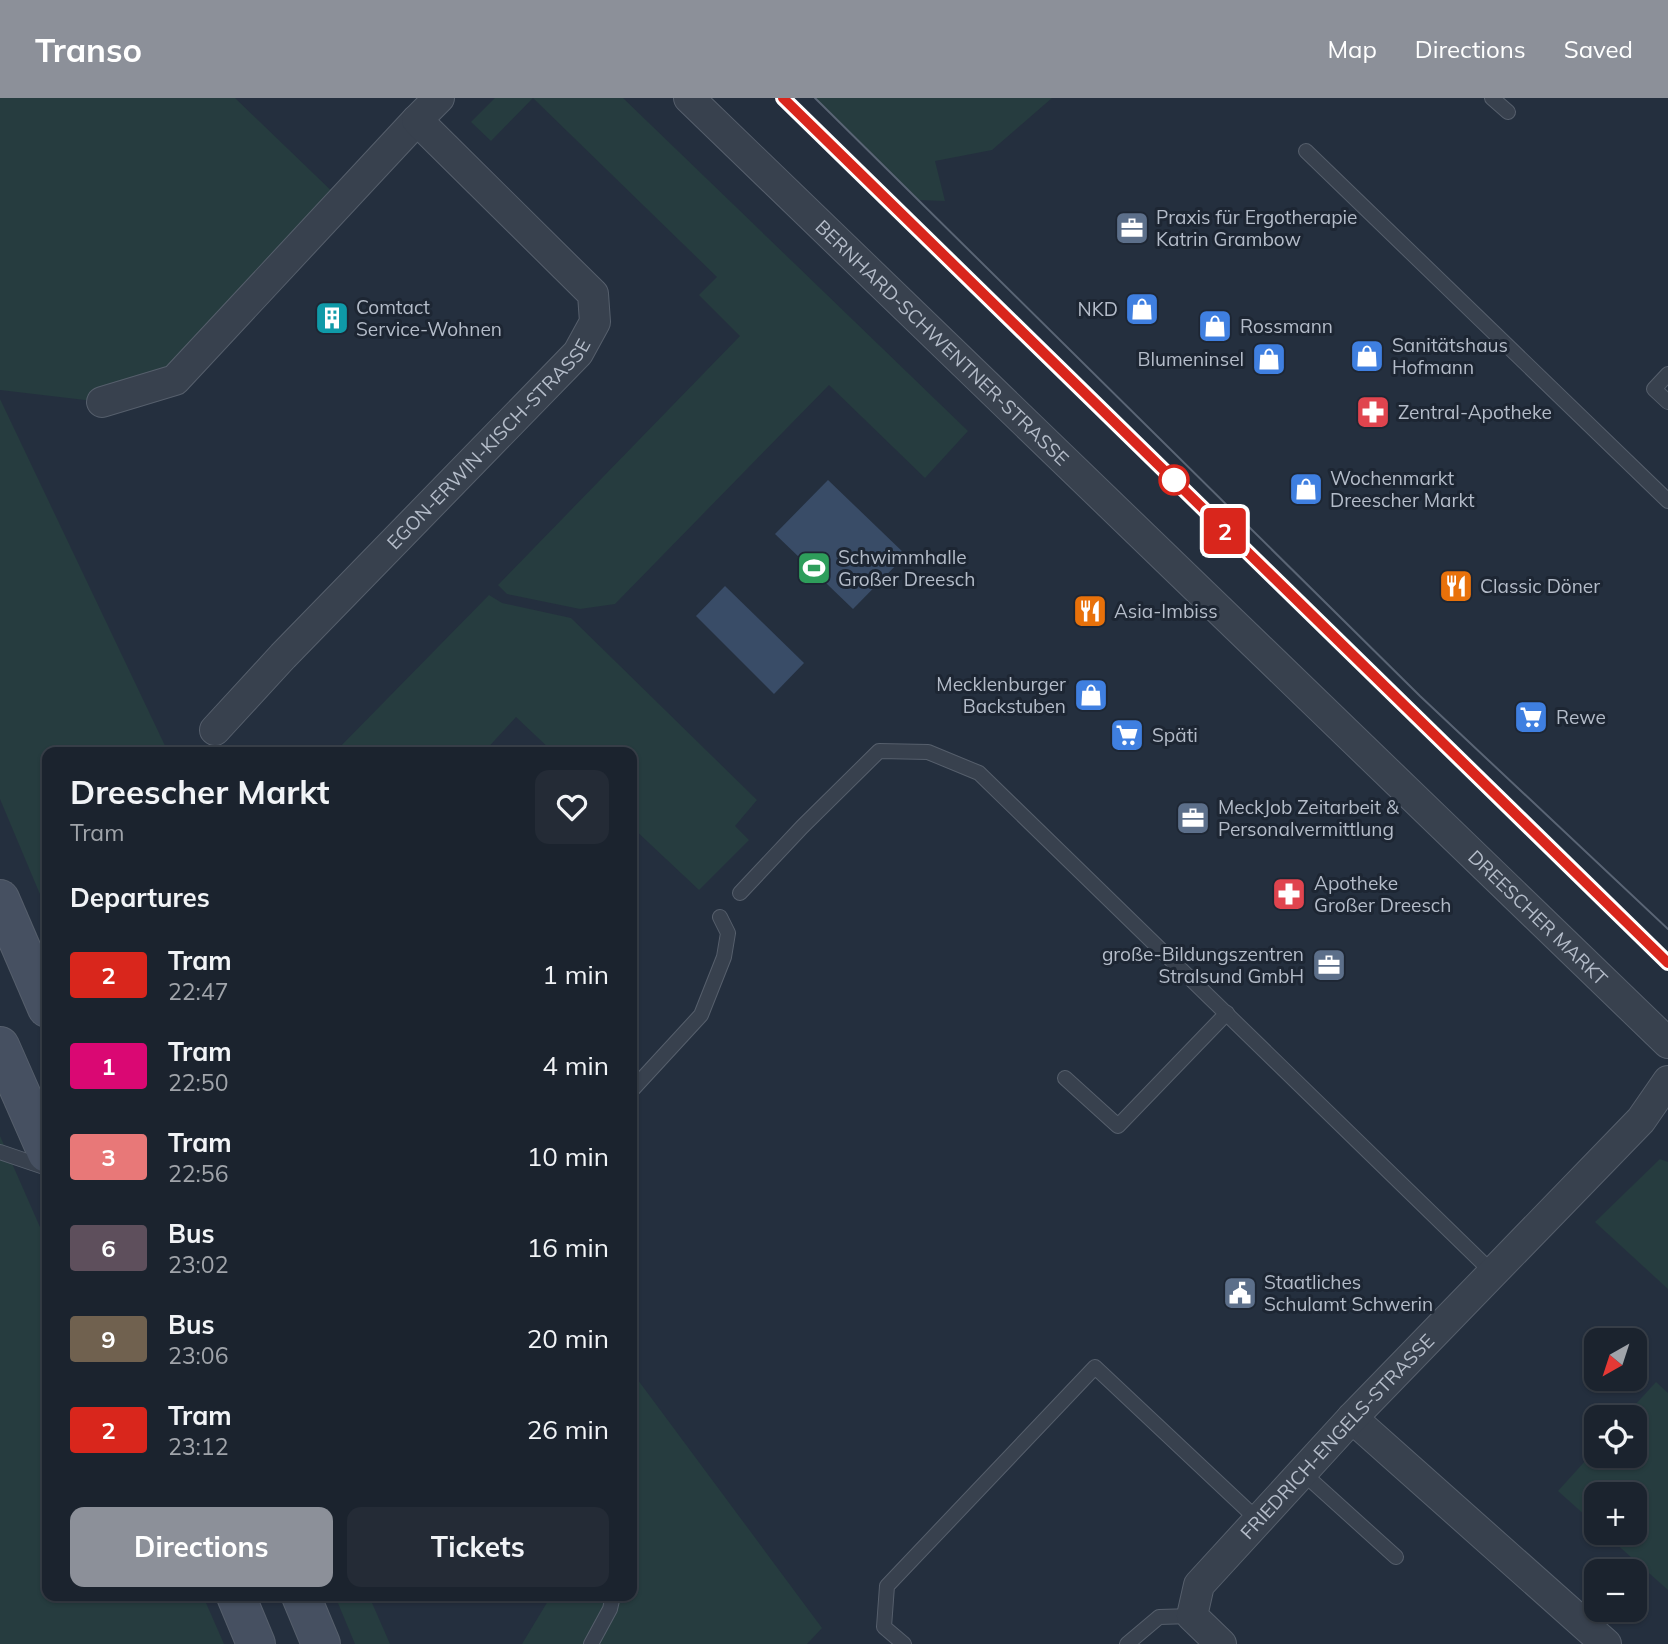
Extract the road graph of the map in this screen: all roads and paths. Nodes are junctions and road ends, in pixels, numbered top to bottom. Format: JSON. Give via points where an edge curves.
{"nodes":[{"id":1,"x":439,"y":98,"type":"edge"},
{"id":2,"x":689,"y":98,"type":"edge"},
{"id":3,"x":1492,"y":98,"type":"edge"},
{"id":4,"x":1508,"y":112,"type":"dead end"},
{"id":5,"x":417,"y":120,"type":"junction"},
{"id":6,"x":1306,"y":151,"type":"dead end"},
{"id":7,"x":1668,"y":373,"type":"edge"},
{"id":8,"x":102,"y":402,"type":"dead end"},
{"id":9,"x":1668,"y":402,"type":"edge"},
{"id":10,"x":1668,"y":501,"type":"edge"},
{"id":11,"x":1195,"y":586,"type":"joint"},
{"id":12,"x":215,"y":730,"type":"dead end"},
{"id":13,"x":740,"y":893,"type":"dead end"},
{"id":14,"x":0,"y":899,"type":"edge"},
{"id":15,"x":720,"y":916,"type":"dead end"},
{"id":16,"x":42,"y":996,"type":"edge"},
{"id":17,"x":1227,"y":1013,"type":"junction"},
{"id":18,"x":1668,"y":1043,"type":"edge"},
{"id":19,"x":0,"y":1046,"type":"edge"},
{"id":20,"x":1065,"y":1078,"type":"dead end"},
{"id":21,"x":1668,"y":1081,"type":"edge"},
{"id":22,"x":637,"y":1084,"type":"edge"},
{"id":23,"x":42,"y":1142,"type":"edge"},
{"id":24,"x":0,"y":1152,"type":"edge"},
{"id":25,"x":42,"y":1166,"type":"edge"},
{"id":26,"x":1492,"y":1272,"type":"junction"},
{"id":27,"x":1352,"y":1418,"type":"junction"},
{"id":28,"x":1303,"y":1473,"type":"junction"},
{"id":29,"x":1259,"y":1521,"type":"junction"},
{"id":30,"x":1396,"y":1557,"type":"dead end"},
{"id":31,"x":238,"y":1601,"type":"edge"},
{"id":32,"x":302,"y":1601,"type":"edge"},
{"id":33,"x":612,"y":1601,"type":"edge"},
{"id":34,"x":1192,"y":1616,"type":"junction"},
{"id":35,"x":257,"y":1644,"type":"edge"},
{"id":36,"x":321,"y":1644,"type":"edge"},
{"id":37,"x":591,"y":1644,"type":"edge"},
{"id":38,"x":904,"y":1644,"type":"edge"},
{"id":39,"x":1127,"y":1644,"type":"edge"},
{"id":40,"x":1221,"y":1644,"type":"edge"},
{"id":41,"x":1606,"y":1644,"type":"edge"}],
"edges":[{"from":1,"to":5,"type":"street"},
{"from":2,"to":11,"type":"street","name":"BERNHARD-SCHWENTNER-STRASSE"},
{"from":3,"to":4,"type":"lane"},
{"from":5,"to":8,"type":"street","via":[[175,380]]},
{"from":5,"to":12,"type":"street","name":"EGON-ERWIN-KISCH-STRASSE","via":[[593,294],[596,322],[578,353]]},
{"from":6,"to":10,"type":"lane"},
{"from":7,"to":9,"type":"lane","via":[[1654,389]]},
{"from":11,"to":18,"type":"street","name":"DREESCHER MARKT"},
{"from":13,"to":17,"type":"lane","via":[[879,751],[928,752],[979,773]]},
{"from":14,"to":16,"type":"street"},
{"from":15,"to":22,"type":"lane","via":[[728,933],[724,957],[701,1014]]},
{"from":17,"to":20,"type":"lane","via":[[1118,1126]]},
{"from":17,"to":26,"type":"lane"},
{"from":19,"to":23,"type":"street"},
{"from":21,"to":26,"type":"street","name":"FRIEDRICH-ENGELS-STRASSE","via":[[1641,1120]]},
{"from":24,"to":25,"type":"lane"},
{"from":26,"to":27,"type":"street","name":"FRIEDRICH-ENGELS-STRASSE"},
{"from":27,"to":28,"type":"street","name":"FRIEDRICH-ENGELS-STRASSE"},
{"from":27,"to":41,"type":"street"},
{"from":28,"to":29,"type":"street","name":"FRIEDRICH-ENGELS-STRASSE"},
{"from":28,"to":30,"type":"lane"},
{"from":29,"to":34,"type":"street","name":"FRIEDRICH-ENGELS-STRASSE","via":[[1199,1585]]},
{"from":29,"to":38,"type":"lane","via":[[1095,1367],[887,1586],[884,1627]]},
{"from":31,"to":35,"type":"street"},
{"from":32,"to":36,"type":"street"},
{"from":33,"to":37,"type":"lane"},
{"from":34,"to":39,"type":"lane","via":[[1159,1617]]},
{"from":34,"to":40,"type":"street"}]}
